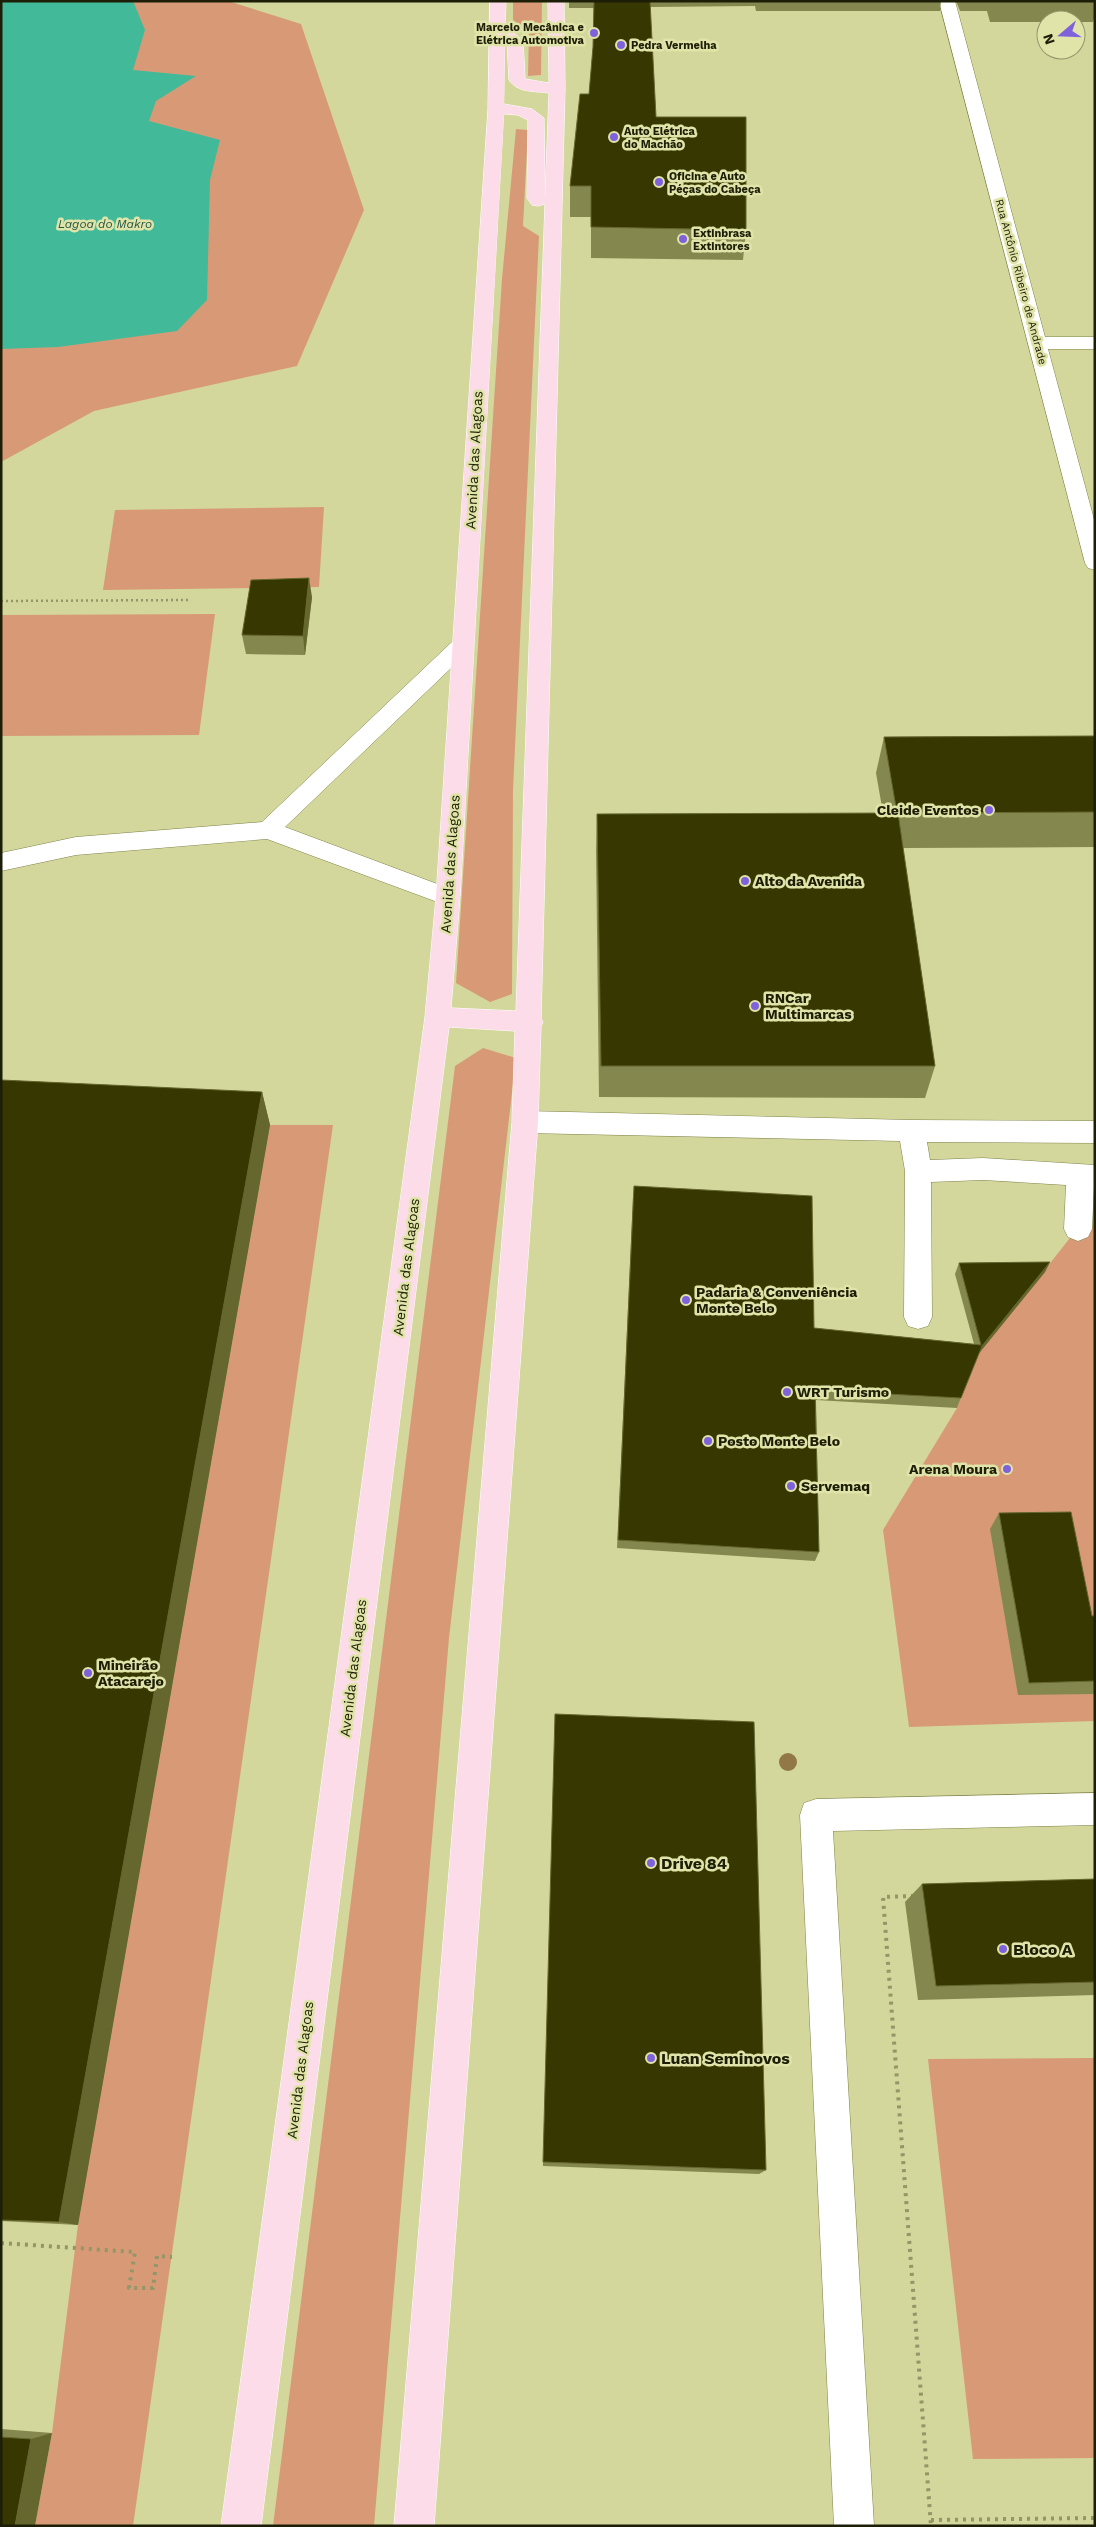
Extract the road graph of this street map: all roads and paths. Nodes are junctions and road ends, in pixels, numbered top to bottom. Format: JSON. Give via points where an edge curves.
{"nodes":[{"id":1,"x":556,"y":1,"type":"edge"},
{"id":2,"x":947,"y":1,"type":"edge"},
{"id":3,"x":498,"y":14,"type":"edge"},
{"id":4,"x":557,"y":89,"type":"junction"},
{"id":5,"x":496,"y":108,"type":"junction"},
{"id":6,"x":553,"y":223,"type":"junction"},
{"id":7,"x":1038,"y":343,"type":"junction"},
{"id":8,"x":1095,"y":343,"type":"edge"},
{"id":9,"x":1095,"y":563,"type":"edge"},
{"id":10,"x":191,"y":600,"type":"dead end"},
{"id":11,"x":1,"y":601,"type":"edge"},
{"id":12,"x":464,"y":644,"type":"junction"},
{"id":13,"x":268,"y":830,"type":"junction"},
{"id":14,"x":1,"y":862,"type":"edge"},
{"id":15,"x":448,"y":897,"type":"junction"},
{"id":16,"x":438,"y":1017,"type":"junction"},
{"id":17,"x":530,"y":1022,"type":"junction"},
{"id":18,"x":525,"y":1122,"type":"junction"},
{"id":19,"x":912,"y":1131,"type":"junction"},
{"id":20,"x":1095,"y":1132,"type":"edge"},
{"id":21,"x":918,"y":1171,"type":"junction"},
{"id":22,"x":1088,"y":1175,"type":"edge"},
{"id":23,"x":1078,"y":1229,"type":"dead end"},
{"id":24,"x":918,"y":1317,"type":"dead end"},
{"id":25,"x":1095,"y":1809,"type":"edge"},
{"id":26,"x":921,"y":1896,"type":"dead end"},
{"id":27,"x":1,"y":2243,"type":"edge"},
{"id":28,"x":172,"y":2257,"type":"dead end"},
{"id":29,"x":1095,"y":2518,"type":"edge"},
{"id":30,"x":931,"y":2523,"type":"edge"},
{"id":31,"x":241,"y":2526,"type":"edge"},
{"id":32,"x":414,"y":2526,"type":"edge"},
{"id":33,"x":854,"y":2526,"type":"edge"}],
"edges":[{"from":1,"to":4,"type":"main road"},
{"from":2,"to":7,"type":"street","name":"Rua Antônio Ribeiro de Andrade"},
{"from":3,"to":4,"type":"main road","via":[[515,40],[517,80],[522,85]]},
{"from":3,"to":5,"type":"main road","name":"Avenida das Alagoas"},
{"from":4,"to":6,"type":"main road"},
{"from":5,"to":6,"type":"main road","via":[[522,110],[536,118],[536,198]]},
{"from":5,"to":12,"type":"main road","name":"Avenida das Alagoas"},
{"from":6,"to":17,"type":"main road"},
{"from":7,"to":8,"type":"street"},
{"from":7,"to":9,"type":"street","name":"Rua Antônio Ribeiro de Andrade"},
{"from":10,"to":11,"type":"path"},
{"from":12,"to":13,"type":"street"},
{"from":12,"to":15,"type":"main road","name":"Avenida das Alagoas"},
{"from":13,"to":14,"type":"street","via":[[76,846]]},
{"from":13,"to":15,"type":"street"},
{"from":15,"to":16,"type":"main road","name":"Avenida das Alagoas"},
{"from":16,"to":17,"type":"main road"},
{"from":16,"to":31,"type":"main road","name":"Avenida das Alagoas"},
{"from":17,"to":18,"type":"main road"},
{"from":18,"to":19,"type":"street"},
{"from":18,"to":32,"type":"main road"},
{"from":19,"to":20,"type":"street"},
{"from":19,"to":21,"type":"street"},
{"from":21,"to":22,"type":"street","via":[[983,1169]]},
{"from":21,"to":24,"type":"street"},
{"from":22,"to":23,"type":"street"},
{"from":25,"to":33,"type":"street","via":[[816,1815]]},
{"from":26,"to":30,"type":"path","via":[[883,1897]]},
{"from":27,"to":28,"type":"path","via":[[136,2252],[129,2288],[153,2288],[157,2256]]},
{"from":29,"to":30,"type":"path"}]}
